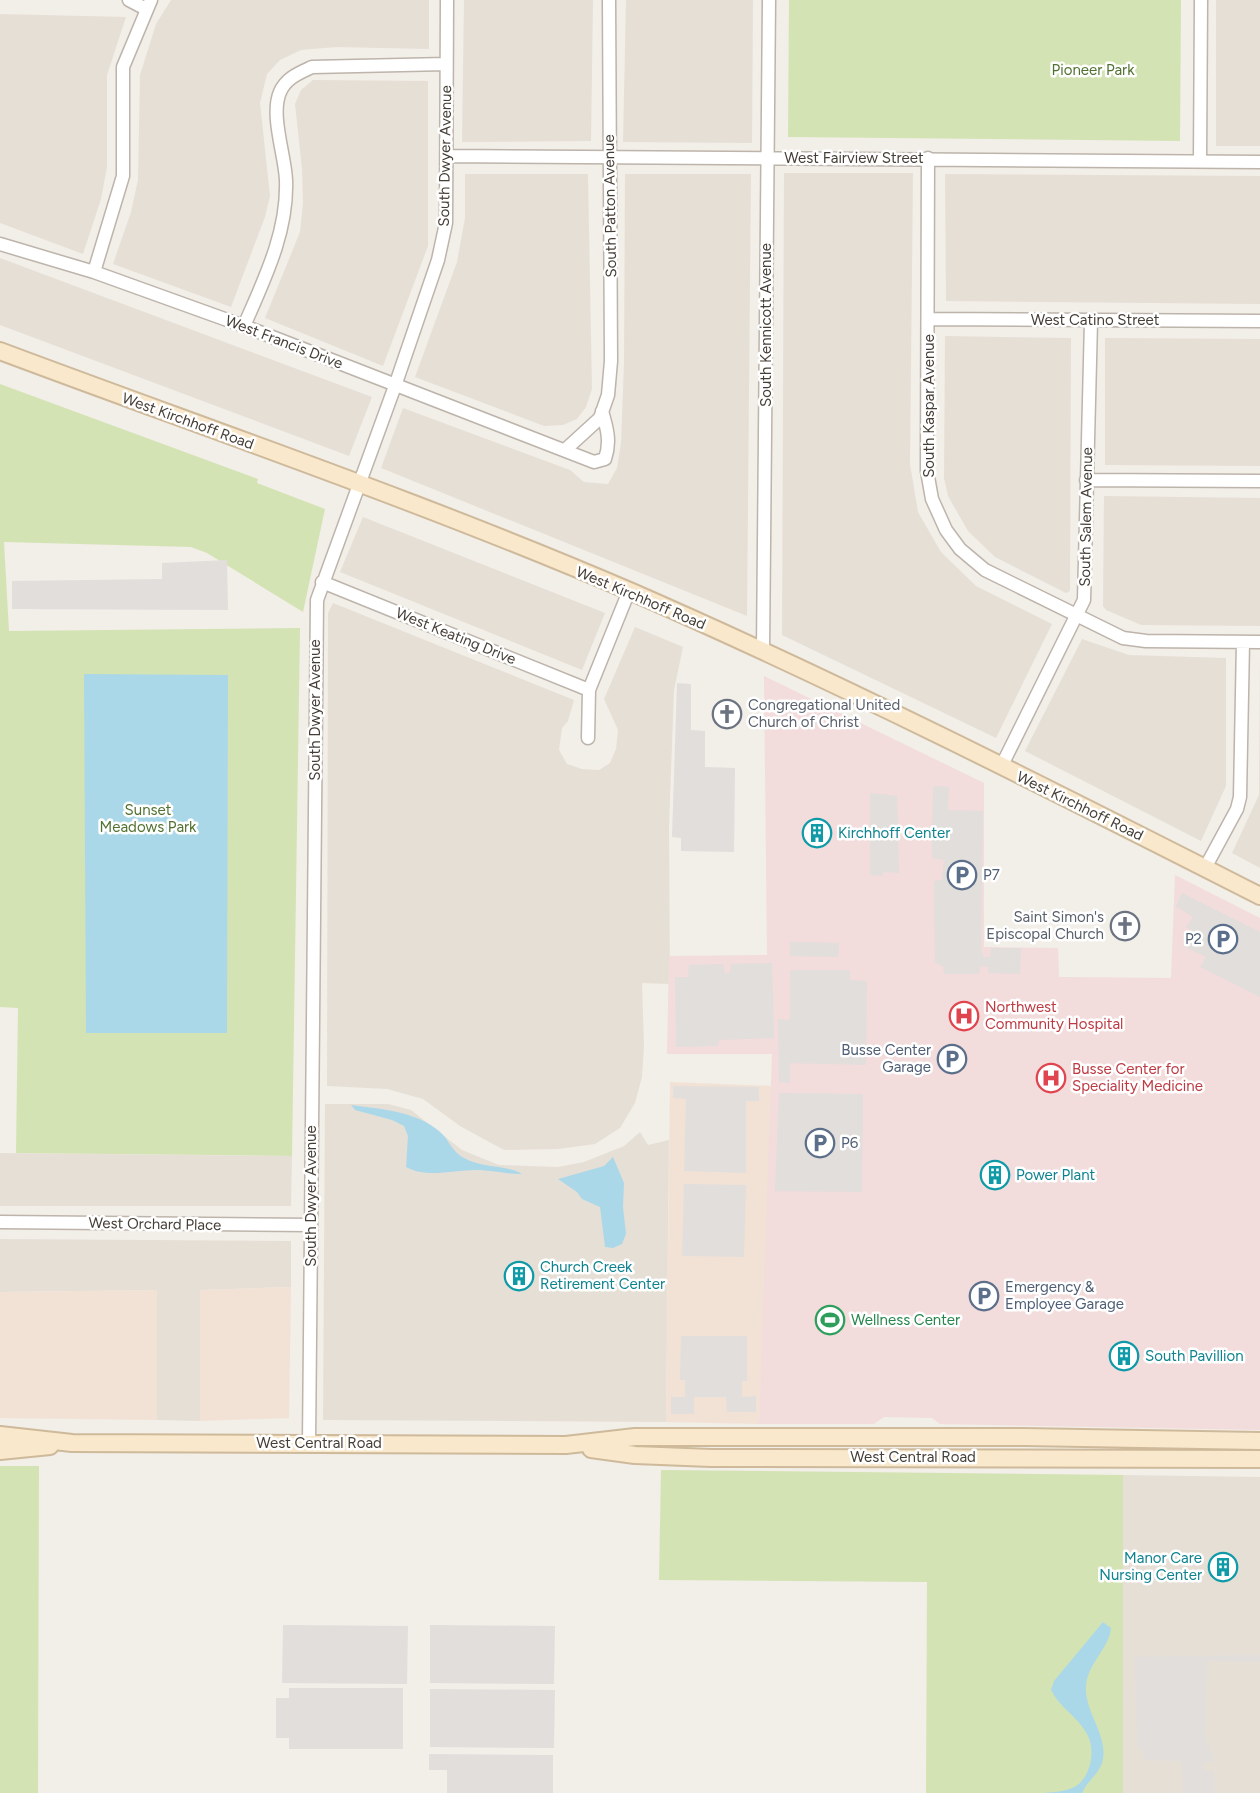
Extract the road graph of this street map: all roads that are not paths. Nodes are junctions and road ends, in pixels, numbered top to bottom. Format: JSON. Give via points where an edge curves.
{"nodes":[{"id":1,"x":129,"y":0,"type":"edge"},
{"id":2,"x":447,"y":0,"type":"edge"},
{"id":3,"x":609,"y":0,"type":"edge"},
{"id":4,"x":769,"y":0,"type":"edge"},
{"id":5,"x":1201,"y":0,"type":"edge"},
{"id":6,"x":149,"y":4,"type":"edge"},
{"id":7,"x":446,"y":64,"type":"junction"},
{"id":8,"x":447,"y":156,"type":"junction"},
{"id":9,"x":609,"y":157,"type":"junction"},
{"id":10,"x":767,"y":158,"type":"junction"},
{"id":11,"x":928,"y":158,"type":"junction"},
{"id":12,"x":1200,"y":161,"type":"junction"},
{"id":13,"x":1260,"y":162,"type":"edge"},
{"id":14,"x":0,"y":244,"type":"edge"},
{"id":15,"x":94,"y":272,"type":"junction"},
{"id":16,"x":929,"y":319,"type":"junction"},
{"id":17,"x":1091,"y":321,"type":"junction"},
{"id":18,"x":1260,"y":321,"type":"edge"},
{"id":19,"x":244,"y":326,"type":"junction"},
{"id":20,"x":0,"y":351,"type":"edge"},
{"id":21,"x":395,"y":386,"type":"junction"},
{"id":22,"x":602,"y":411,"type":"junction"},
{"id":23,"x":565,"y":450,"type":"junction"},
{"id":24,"x":1086,"y":480,"type":"junction"},
{"id":25,"x":1260,"y":480,"type":"edge"},
{"id":26,"x":358,"y":483,"type":"junction"},
{"id":27,"x":322,"y":582,"type":"junction"},
{"id":28,"x":629,"y":591,"type":"junction"},
{"id":29,"x":1076,"y":615,"type":"junction"},
{"id":30,"x":1243,"y":642,"type":"junction"},
{"id":31,"x":1260,"y":642,"type":"edge"},
{"id":32,"x":763,"y":651,"type":"junction"},
{"id":33,"x":589,"y":690,"type":"junction"},
{"id":34,"x":588,"y":738,"type":"dead end"},
{"id":35,"x":1001,"y":767,"type":"junction"},
{"id":36,"x":1205,"y":868,"type":"junction"},
{"id":37,"x":1260,"y":896,"type":"edge"},
{"id":38,"x":0,"y":1222,"type":"edge"},
{"id":39,"x":310,"y":1225,"type":"junction"},
{"id":40,"x":0,"y":1435,"type":"edge"},
{"id":41,"x":1260,"y":1441,"type":"edge"},
{"id":42,"x":72,"y":1443,"type":"junction"},
{"id":43,"x":309,"y":1443,"type":"junction"},
{"id":44,"x":566,"y":1445,"type":"junction"},
{"id":45,"x":0,"y":1451,"type":"edge"},
{"id":46,"x":1260,"y":1459,"type":"edge"}],
"edges":[{"from":1,"to":6,"type":"street"},
{"from":2,"to":7,"type":"street","name":"South Dwyer Avenue"},
{"from":3,"to":9,"type":"street","name":"South Patton Avenue"},
{"from":4,"to":10,"type":"street","name":"South Kennicott Avenue"},
{"from":5,"to":12,"type":"street"},
{"from":6,"to":15,"type":"street","via":[[123,67],[123,176]]},
{"from":7,"to":8,"type":"street","name":"South Dwyer Avenue"},
{"from":7,"to":19,"type":"street","via":[[312,68],[292,76],[280,93],[277,112],[286,181],[281,228],[272,261]]},
{"from":8,"to":9,"type":"street","name":"West Fairview Street"},
{"from":8,"to":21,"type":"street","name":"South Dwyer Avenue","via":[[446,223],[438,260]]},
{"from":9,"to":10,"type":"street","name":"West Fairview Street"},
{"from":9,"to":22,"type":"street","name":"South Patton Avenue","via":[[611,361],[608,395]]},
{"from":10,"to":11,"type":"street","name":"West Fairview Street"},
{"from":10,"to":32,"type":"street","name":"South Kennicott Avenue"},
{"from":11,"to":12,"type":"street","name":"West Fairview Street"},
{"from":11,"to":16,"type":"street","name":"South Kaspar Avenue"},
{"from":12,"to":13,"type":"street","name":"West Fairview Street"},
{"from":14,"to":15,"type":"street","name":"West Francis Drive"},
{"from":15,"to":19,"type":"street","name":"West Francis Drive"},
{"from":16,"to":17,"type":"street","name":"West Catino Street"},
{"from":16,"to":29,"type":"street","name":"South Kaspar Avenue","via":[[927,471],[932,499],[946,530],[960,549],[985,570]]},
{"from":17,"to":18,"type":"street","name":"West Catino Street"},
{"from":17,"to":24,"type":"street","name":"South Salem Avenue"},
{"from":19,"to":21,"type":"street","name":"West Francis Drive"},
{"from":20,"to":26,"type":"main road","name":"West Kirchhoff Road"},
{"from":21,"to":23,"type":"street","name":"West Francis Drive"},
{"from":21,"to":26,"type":"street","name":"South Dwyer Avenue"},
{"from":22,"to":23,"type":"street","name":"South Patton Avenue","via":[[600,418]]},
{"from":22,"to":23,"type":"street","name":"South Patton Avenue","via":[[609,435],[605,459],[594,462]]},
{"from":24,"to":25,"type":"street"},
{"from":24,"to":29,"type":"street","name":"South Salem Avenue","via":[[1086,589]]},
{"from":26,"to":27,"type":"street","name":"South Dwyer Avenue"},
{"from":26,"to":28,"type":"main road","name":"West Kirchhoff Road"},
{"from":27,"to":33,"type":"street","name":"West Keating Drive"},
{"from":27,"to":39,"type":"street","name":"South Dwyer Avenue","via":[[316,614]]},
{"from":28,"to":32,"type":"main road","name":"West Kirchhoff Road"},
{"from":28,"to":33,"type":"street"},
{"from":29,"to":30,"type":"street","name":"South Kaspar Avenue","via":[[1134,640]]},
{"from":29,"to":35,"type":"street","name":"South Salem Avenue"},
{"from":30,"to":31,"type":"street","name":"South Kaspar Avenue"},
{"from":30,"to":36,"type":"street","via":[[1240,797]]},
{"from":32,"to":35,"type":"main road","name":"West Kirchhoff Road"},
{"from":33,"to":34,"type":"street"},
{"from":35,"to":36,"type":"main road","name":"West Kirchhoff Road"},
{"from":36,"to":37,"type":"main road","name":"West Kirchhoff Road"},
{"from":38,"to":39,"type":"street","name":"West Orchard Place"},
{"from":39,"to":43,"type":"street","name":"South Dwyer Avenue"},
{"from":40,"to":42,"type":"main road","name":"West Central Road"},
{"from":41,"to":44,"type":"main road","name":"West Central Road","via":[[634,1437]]},
{"from":42,"to":43,"type":"main road","name":"West Central Road"},
{"from":42,"to":45,"type":"main road","name":"West Central Road"},
{"from":43,"to":44,"type":"main road","name":"West Central Road"},
{"from":44,"to":46,"type":"main road","name":"West Central Road","via":[[635,1455],[711,1458]]}]}
